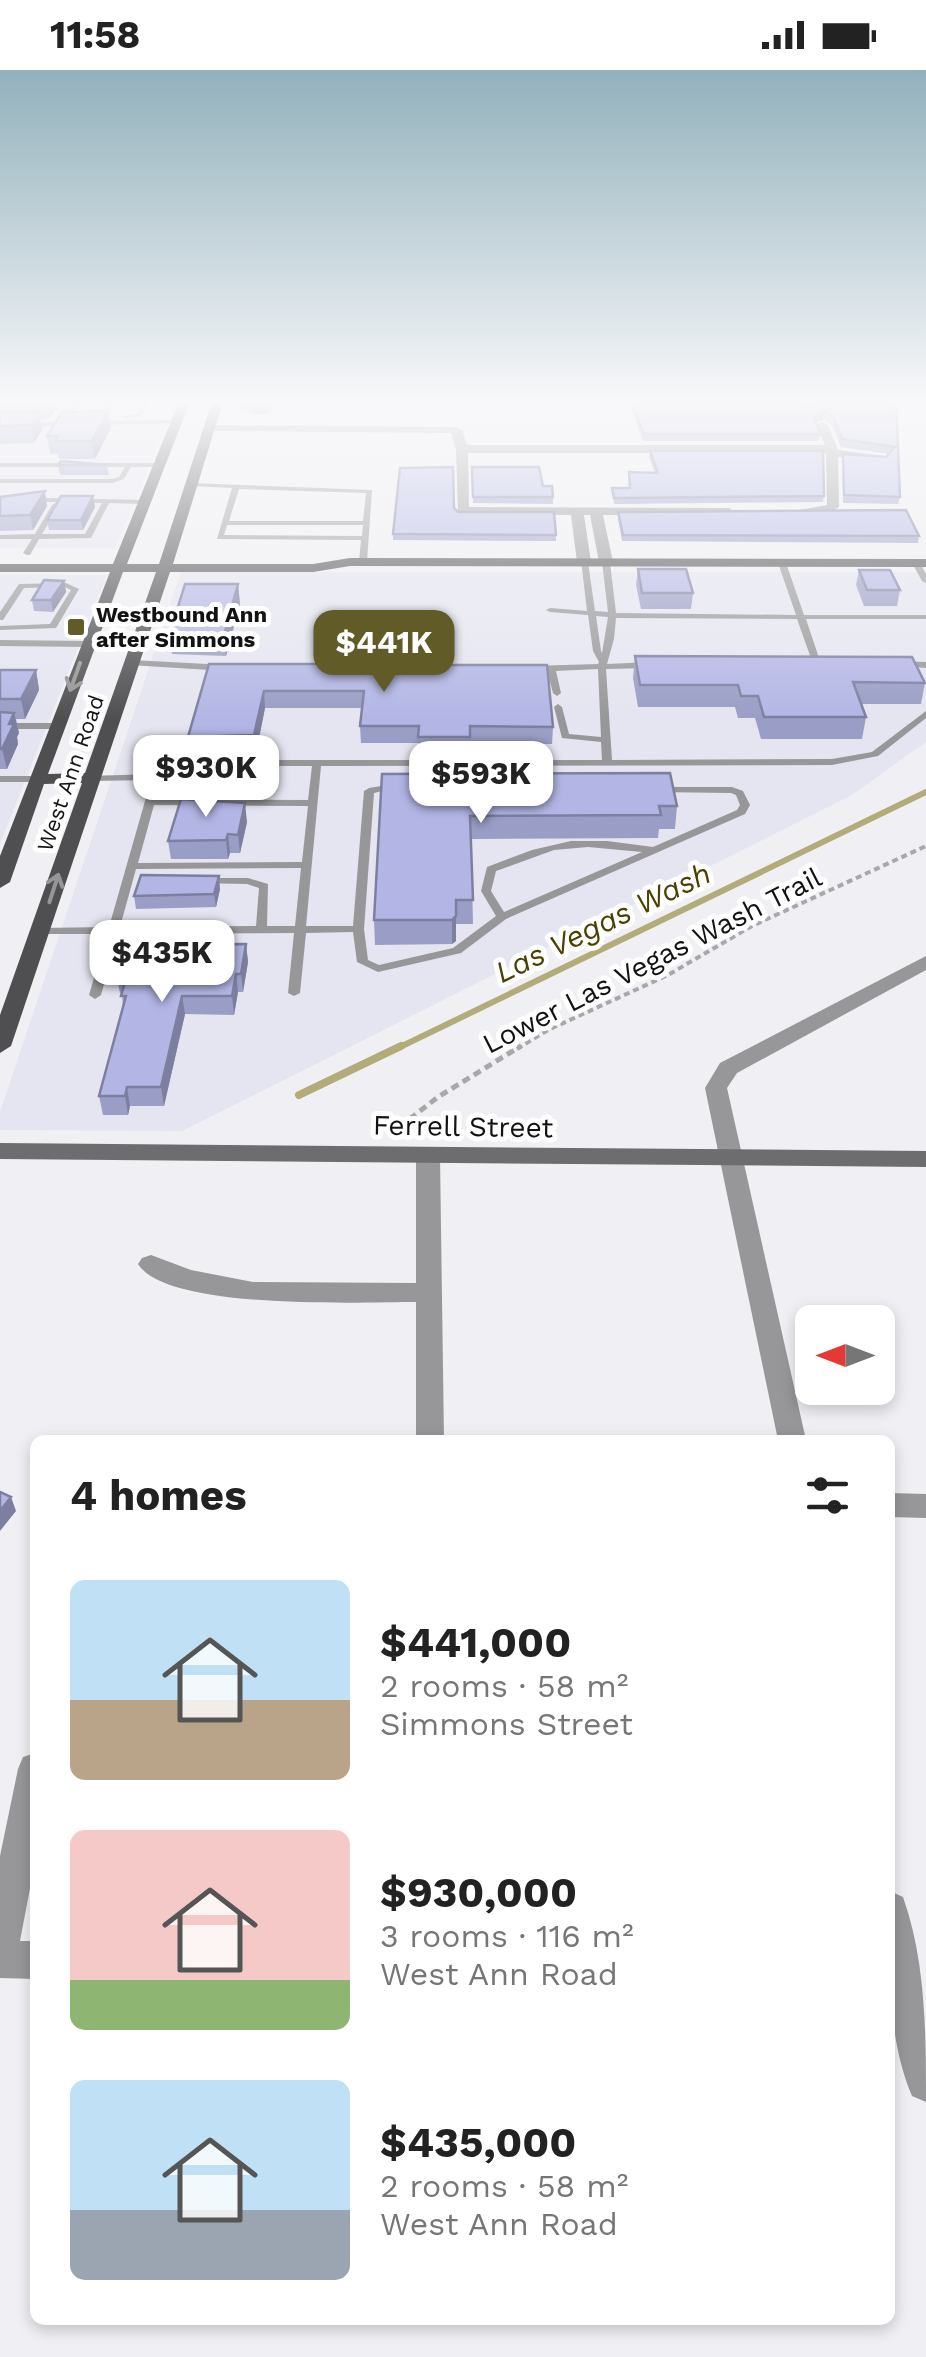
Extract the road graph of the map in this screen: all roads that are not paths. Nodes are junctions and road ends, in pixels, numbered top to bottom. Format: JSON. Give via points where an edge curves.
{"nodes":[{"id":1,"x":56,"y":506,"type":"edge"},
{"id":2,"x":104,"y":506,"type":"edge"},
{"id":3,"x":142,"y":506,"type":"edge"},
{"id":4,"x":186,"y":506,"type":"edge"},
{"id":5,"x":230,"y":506,"type":"edge"},
{"id":6,"x":369,"y":506,"type":"edge"},
{"id":7,"x":463,"y":506,"type":"edge"},
{"id":8,"x":833,"y":506,"type":"edge"},
{"id":9,"x":578,"y":511,"type":"junction"},
{"id":10,"x":829,"y":511,"type":"junction"},
{"id":11,"x":596,"y":512,"type":"junction"},
{"id":12,"x":746,"y":512,"type":"edge"},
{"id":13,"x":782,"y":512,"type":"edge"},
{"id":14,"x":849,"y":513,"type":"edge"},
{"id":15,"x":225,"y":523,"type":"junction"},
{"id":16,"x":367,"y":523,"type":"junction"},
{"id":17,"x":245,"y":529,"type":"junction"},
{"id":18,"x":263,"y":530,"type":"junction"},
{"id":19,"x":282,"y":530,"type":"junction"},
{"id":20,"x":299,"y":530,"type":"junction"},
{"id":21,"x":316,"y":530,"type":"junction"},
{"id":22,"x":340,"y":530,"type":"junction"},
{"id":23,"x":0,"y":537,"type":"edge"},
{"id":24,"x":37,"y":537,"type":"junction"},
{"id":25,"x":365,"y":538,"type":"junction"},
{"id":26,"x":0,"y":553,"type":"edge"},
{"id":27,"x":27,"y":553,"type":"junction"},
{"id":28,"x":120,"y":561,"type":"junction"},
{"id":29,"x":168,"y":561,"type":"junction"},
{"id":30,"x":357,"y":562,"type":"junction"},
{"id":31,"x":584,"y":562,"type":"junction"},
{"id":32,"x":606,"y":562,"type":"junction"},
{"id":33,"x":782,"y":562,"type":"junction"},
{"id":34,"x":921,"y":562,"type":"edge"},
{"id":35,"x":0,"y":568,"type":"edge"},
{"id":36,"x":926,"y":582,"type":"edge"},
{"id":37,"x":550,"y":610,"type":"dead end"},
{"id":38,"x":594,"y":614,"type":"junction"},
{"id":39,"x":614,"y":615,"type":"junction"},
{"id":40,"x":801,"y":617,"type":"junction"},
{"id":41,"x":926,"y":617,"type":"edge"},
{"id":42,"x":0,"y":618,"type":"edge"},
{"id":43,"x":0,"y":628,"type":"edge"},
{"id":44,"x":0,"y":644,"type":"edge"},
{"id":45,"x":88,"y":644,"type":"junction"},
{"id":46,"x":602,"y":663,"type":"junction"},
{"id":47,"x":132,"y":664,"type":"junction"},
{"id":48,"x":800,"y":664,"type":"edge"},
{"id":49,"x":817,"y":664,"type":"junction"},
{"id":50,"x":833,"y":664,"type":"edge"},
{"id":51,"x":879,"y":664,"type":"edge"},
{"id":52,"x":668,"y":665,"type":"edge"},
{"id":53,"x":926,"y":665,"type":"edge"},
{"id":54,"x":240,"y":668,"type":"edge"},
{"id":55,"x":520,"y":668,"type":"edge"},
{"id":56,"x":551,"y":668,"type":"junction"},
{"id":57,"x":557,"y":694,"type":"dead end"},
{"id":58,"x":558,"y":707,"type":"dead end"},
{"id":59,"x":926,"y":714,"type":"edge"},
{"id":60,"x":0,"y":726,"type":"edge"},
{"id":61,"x":58,"y":726,"type":"junction"},
{"id":62,"x":606,"y":740,"type":"junction"},
{"id":63,"x":607,"y":762,"type":"junction"},
{"id":64,"x":317,"y":763,"type":"junction"},
{"id":65,"x":157,"y":777,"type":"junction"},
{"id":66,"x":90,"y":778,"type":"junction"},
{"id":67,"x":0,"y":779,"type":"edge"},
{"id":68,"x":40,"y":779,"type":"junction"},
{"id":69,"x":408,"y":786,"type":"edge"},
{"id":70,"x":636,"y":788,"type":"edge"},
{"id":71,"x":150,"y":802,"type":"junction"},
{"id":72,"x":313,"y":803,"type":"junction"},
{"id":73,"x":655,"y":850,"type":"junction"},
{"id":74,"x":307,"y":864,"type":"junction"},
{"id":75,"x":130,"y":866,"type":"junction"},
{"id":76,"x":1,"y":877,"type":"edge"},
{"id":77,"x":126,"y":881,"type":"junction"},
{"id":78,"x":143,"y":881,"type":"edge"},
{"id":79,"x":178,"y":881,"type":"edge"},
{"id":80,"x":502,"y":916,"type":"junction"},
{"id":81,"x":358,"y":929,"type":"junction"},
{"id":82,"x":111,"y":930,"type":"junction"},
{"id":83,"x":261,"y":930,"type":"junction"},
{"id":84,"x":300,"y":930,"type":"junction"},
{"id":85,"x":39,"y":931,"type":"junction"},
{"id":86,"x":926,"y":962,"type":"edge"},
{"id":87,"x":294,"y":992,"type":"dead end"},
{"id":88,"x":95,"y":996,"type":"dead end"},
{"id":89,"x":0,"y":1046,"type":"edge"},
{"id":90,"x":0,"y":1150,"type":"edge"},
{"id":91,"x":428,"y":1156,"type":"junction"},
{"id":92,"x":732,"y":1158,"type":"junction"},
{"id":93,"x":926,"y":1159,"type":"edge"},
{"id":94,"x":151,"y":1264,"type":"dead end"},
{"id":95,"x":430,"y":1292,"type":"junction"},
{"id":96,"x":430,"y":1435,"type":"edge"},
{"id":97,"x":791,"y":1435,"type":"edge"},
{"id":98,"x":895,"y":1506,"type":"edge"},
{"id":99,"x":926,"y":1506,"type":"edge"},
{"id":100,"x":30,"y":1795,"type":"edge"},
{"id":101,"x":895,"y":1934,"type":"edge"},
{"id":102,"x":0,"y":1949,"type":"edge"},
{"id":103,"x":0,"y":1960,"type":"edge"},
{"id":104,"x":30,"y":1960,"type":"edge"},
{"id":105,"x":926,"y":2082,"type":"edge"}],
"edges":[{"from":1,"to":24,"type":"lane"},
{"from":2,"to":24,"type":"lane","via":[[88,536]]},
{"from":3,"to":28,"type":"main road","name":"West Ann Road"},
{"from":4,"to":29,"type":"main road","name":"West Ann Road"},
{"from":5,"to":15,"type":"lane"},
{"from":6,"to":16,"type":"lane"},
{"from":7,"to":9,"type":"street","via":[[463,511]]},
{"from":8,"to":10,"type":"street"},
{"from":9,"to":11,"type":"street"},
{"from":9,"to":31,"type":"street"},
{"from":10,"to":13,"type":"street"},
{"from":10,"to":14,"type":"street"},
{"from":11,"to":12,"type":"street"},
{"from":11,"to":32,"type":"street"},
{"from":15,"to":17,"type":"lane"},
{"from":15,"to":17,"type":"lane","via":[[220,538]]},
{"from":16,"to":22,"type":"lane"},
{"from":16,"to":25,"type":"lane"},
{"from":17,"to":18,"type":"lane"},
{"from":17,"to":18,"type":"lane"},
{"from":18,"to":19,"type":"lane"},
{"from":18,"to":19,"type":"lane"},
{"from":19,"to":20,"type":"lane"},
{"from":19,"to":20,"type":"lane"},
{"from":20,"to":21,"type":"lane"},
{"from":20,"to":21,"type":"lane"},
{"from":21,"to":22,"type":"lane"},
{"from":21,"to":22,"type":"lane"},
{"from":22,"to":25,"type":"lane"},
{"from":23,"to":24,"type":"lane"},
{"from":24,"to":27,"type":"lane"},
{"from":25,"to":30,"type":"lane"},
{"from":26,"to":27,"type":"main road"},
{"from":27,"to":28,"type":"main road"},
{"from":28,"to":29,"type":"main road"},
{"from":28,"to":35,"type":"main road"},
{"from":28,"to":45,"type":"main road","name":"West Ann Road"},
{"from":29,"to":30,"type":"main road","via":[[313,568]]},
{"from":29,"to":47,"type":"main road","name":"West Ann Road"},
{"from":30,"to":31,"type":"main road"},
{"from":31,"to":32,"type":"main road"},
{"from":31,"to":38,"type":"lane"},
{"from":32,"to":33,"type":"main road"},
{"from":32,"to":39,"type":"lane"},
{"from":33,"to":34,"type":"main road"},
{"from":33,"to":40,"type":"lane"},
{"from":34,"to":36,"type":"lane"},
{"from":37,"to":38,"type":"lane"},
{"from":38,"to":39,"type":"lane"},
{"from":38,"to":46,"type":"lane"},
{"from":39,"to":40,"type":"lane"},
{"from":39,"to":46,"type":"lane","via":[[610,652]]},
{"from":40,"to":41,"type":"lane"},
{"from":40,"to":49,"type":"lane"},
{"from":42,"to":43,"type":"lane","via":[[17,589],[75,588],[53,626]]},
{"from":44,"to":45,"type":"lane"},
{"from":45,"to":61,"type":"main road","name":"West Ann Road","one_way":true},
{"from":46,"to":52,"type":"lane"},
{"from":46,"to":56,"type":"lane"},
{"from":46,"to":62,"type":"lane"},
{"from":47,"to":54,"type":"lane"},
{"from":47,"to":66,"type":"main road","name":"West Ann Road"},
{"from":48,"to":49,"type":"lane"},
{"from":49,"to":50,"type":"lane"},
{"from":51,"to":53,"type":"lane"},
{"from":55,"to":56,"type":"lane"},
{"from":56,"to":57,"type":"lane"},
{"from":58,"to":62,"type":"lane","via":[[566,736]]},
{"from":59,"to":63,"type":"lane","via":[[862,758]]},
{"from":60,"to":61,"type":"lane"},
{"from":61,"to":68,"type":"main road","name":"West Ann Road"},
{"from":62,"to":63,"type":"lane"},
{"from":63,"to":64,"type":"lane"},
{"from":64,"to":65,"type":"lane","via":[[231,764]]},
{"from":64,"to":72,"type":"lane"},
{"from":65,"to":66,"type":"lane"},
{"from":65,"to":71,"type":"lane"},
{"from":66,"to":68,"type":"main road"},
{"from":85,"to":66,"type":"main road","name":"West Ann Road","one_way":true},
{"from":67,"to":68,"type":"lane"},
{"from":68,"to":76,"type":"main road","name":"West Ann Road"},
{"from":69,"to":81,"type":"lane","via":[[369,790]]},
{"from":70,"to":73,"type":"lane","via":[[732,790],[743,798],[741,812]]},
{"from":71,"to":72,"type":"lane"},
{"from":71,"to":75,"type":"lane"},
{"from":72,"to":74,"type":"lane"},
{"from":73,"to":80,"type":"lane"},
{"from":73,"to":80,"type":"lane","via":[[592,842],[546,846],[491,869],[486,890]]},
{"from":74,"to":75,"type":"lane"},
{"from":74,"to":84,"type":"lane"},
{"from":75,"to":77,"type":"lane"},
{"from":77,"to":78,"type":"lane"},
{"from":77,"to":82,"type":"lane"},
{"from":79,"to":83,"type":"lane","via":[[264,886]]},
{"from":80,"to":81,"type":"lane","via":[[457,951],[378,968],[363,962]]},
{"from":81,"to":84,"type":"lane"},
{"from":82,"to":83,"type":"lane"},
{"from":82,"to":85,"type":"lane"},
{"from":82,"to":88,"type":"lane"},
{"from":83,"to":84,"type":"lane"},
{"from":84,"to":87,"type":"lane"},
{"from":85,"to":89,"type":"main road","name":"West Ann Road"},
{"from":86,"to":92,"type":"street","via":[[728,1068],[716,1088]]},
{"from":90,"to":91,"type":"street","name":"Ferrell Street"},
{"from":91,"to":92,"type":"street","name":"Ferrell Street"},
{"from":91,"to":95,"type":"street"},
{"from":92,"to":93,"type":"street","name":"Ferrell Street"},
{"from":92,"to":97,"type":"street"},
{"from":94,"to":95,"type":"street","via":[[240,1292]]},
{"from":95,"to":96,"type":"street"},
{"from":98,"to":99,"type":"street"},
{"from":100,"to":102,"type":"street"},
{"from":101,"to":105,"type":"street"},
{"from":103,"to":104,"type":"street"}]}
